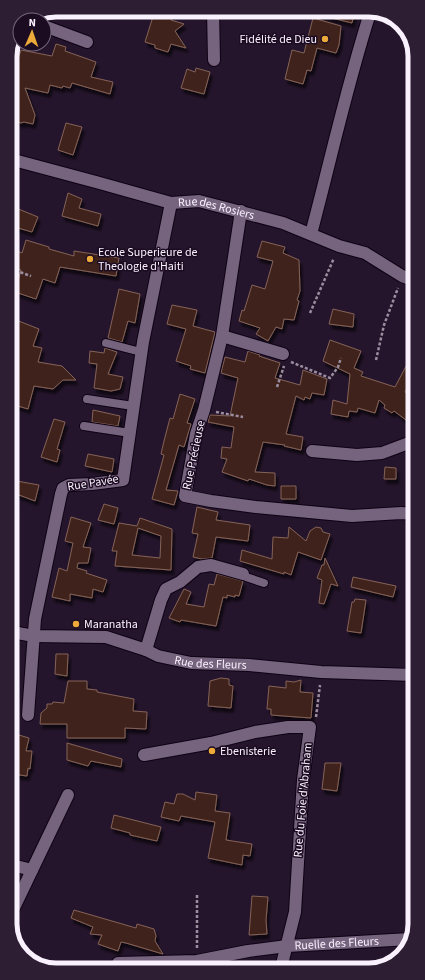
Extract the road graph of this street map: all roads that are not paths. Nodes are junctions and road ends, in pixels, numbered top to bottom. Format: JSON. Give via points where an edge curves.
{"nodes":[{"id":1,"x":213,"y":17,"type":"edge"},
{"id":2,"x":369,"y":17,"type":"edge"},
{"id":3,"x":52,"y":29,"type":"edge"},
{"id":4,"x":86,"y":42,"type":"dead end"},
{"id":5,"x":214,"y":60,"type":"dead end"},
{"id":6,"x":17,"y":162,"type":"edge"},
{"id":7,"x":171,"y":203,"type":"junction"},
{"id":8,"x":241,"y":211,"type":"junction"},
{"id":9,"x":311,"y":234,"type":"junction"},
{"id":10,"x":408,"y":278,"type":"edge"},
{"id":11,"x":222,"y":336,"type":"junction"},
{"id":12,"x":106,"y":343,"type":"dead end"},
{"id":13,"x":141,"y":352,"type":"junction"},
{"id":14,"x":285,"y":356,"type":"road end"},
{"id":15,"x":87,"y":399,"type":"dead end"},
{"id":16,"x":134,"y":406,"type":"junction"},
{"id":17,"x":84,"y":426,"type":"dead end"},
{"id":18,"x":130,"y":433,"type":"junction"},
{"id":19,"x":408,"y":443,"type":"edge"},
{"id":20,"x":312,"y":451,"type":"dead end"},
{"id":21,"x":408,"y":514,"type":"edge"},
{"id":22,"x":243,"y":574,"type":"joint"},
{"id":23,"x":264,"y":583,"type":"dead end"},
{"id":24,"x":17,"y":633,"type":"edge"},
{"id":25,"x":34,"y":636,"type":"junction"},
{"id":26,"x":146,"y":650,"type":"junction"},
{"id":27,"x":408,"y":675,"type":"edge"},
{"id":28,"x":28,"y":715,"type":"dead end"},
{"id":29,"x":144,"y":755,"type":"dead end"},
{"id":30,"x":68,"y":795,"type":"dead end"},
{"id":31,"x":17,"y":866,"type":"edge"},
{"id":32,"x":32,"y":870,"type":"junction"},
{"id":33,"x":17,"y":902,"type":"edge"},
{"id":34,"x":405,"y":939,"type":"edge"},
{"id":35,"x":288,"y":946,"type":"junction"},
{"id":36,"x":118,"y":963,"type":"edge"},
{"id":37,"x":283,"y":963,"type":"edge"}],
"edges":[{"from":1,"to":5,"type":"street"},
{"from":2,"to":9,"type":"street","via":[[355,59]]},
{"from":3,"to":4,"type":"street"},
{"from":6,"to":7,"type":"street","name":"Rue des Rosiers"},
{"from":7,"to":8,"type":"street","name":"Rue des Rosiers","via":[[199,201]]},
{"from":7,"to":13,"type":"street","name":"Rue Pavée"},
{"from":8,"to":9,"type":"street","name":"Rue des Rosiers"},
{"from":8,"to":11,"type":"street","name":"Rue Précieuse"},
{"from":9,"to":10,"type":"street","name":"Rue des Rosiers","via":[[339,246],[365,253]]},
{"from":11,"to":14,"type":"street"},
{"from":11,"to":21,"type":"street","name":"Rue Précieuse","via":[[196,434],[185,496],[248,506],[352,516]]},
{"from":12,"to":13,"type":"lane"},
{"from":13,"to":16,"type":"street","name":"Rue Pavée"},
{"from":15,"to":16,"type":"lane"},
{"from":16,"to":18,"type":"street","name":"Rue Pavée"},
{"from":17,"to":18,"type":"lane"},
{"from":18,"to":25,"type":"street","name":"Rue Pavée","via":[[123,480],[69,485],[63,488],[35,619]]},
{"from":19,"to":20,"type":"street","via":[[382,453]]},
{"from":22,"to":23,"type":"lane"},
{"from":22,"to":26,"type":"street","via":[[211,565],[198,566],[180,582],[166,589]]},
{"from":24,"to":25,"type":"street","name":"Rue des Fleurs"},
{"from":25,"to":26,"type":"street","name":"Rue des Fleurs","via":[[106,637]]},
{"from":25,"to":28,"type":"street","name":"Rue Pavée"},
{"from":26,"to":27,"type":"street","name":"Rue des Fleurs","via":[[158,656],[191,663]]},
{"from":29,"to":35,"type":"street","name":"Rue du Foie d'Abraham","via":[[255,732],[288,727],[310,728],[303,780],[295,912]]},
{"from":30,"to":32,"type":"street"},
{"from":31,"to":32,"type":"street"},
{"from":32,"to":33,"type":"street"},
{"from":34,"to":35,"type":"street","name":"Ruelle des Fleurs"},
{"from":35,"to":36,"type":"street","name":"Ruelle des Fleurs","via":[[197,961]]},
{"from":35,"to":37,"type":"street","name":"Rue du Foie d'Abraham"}]}
